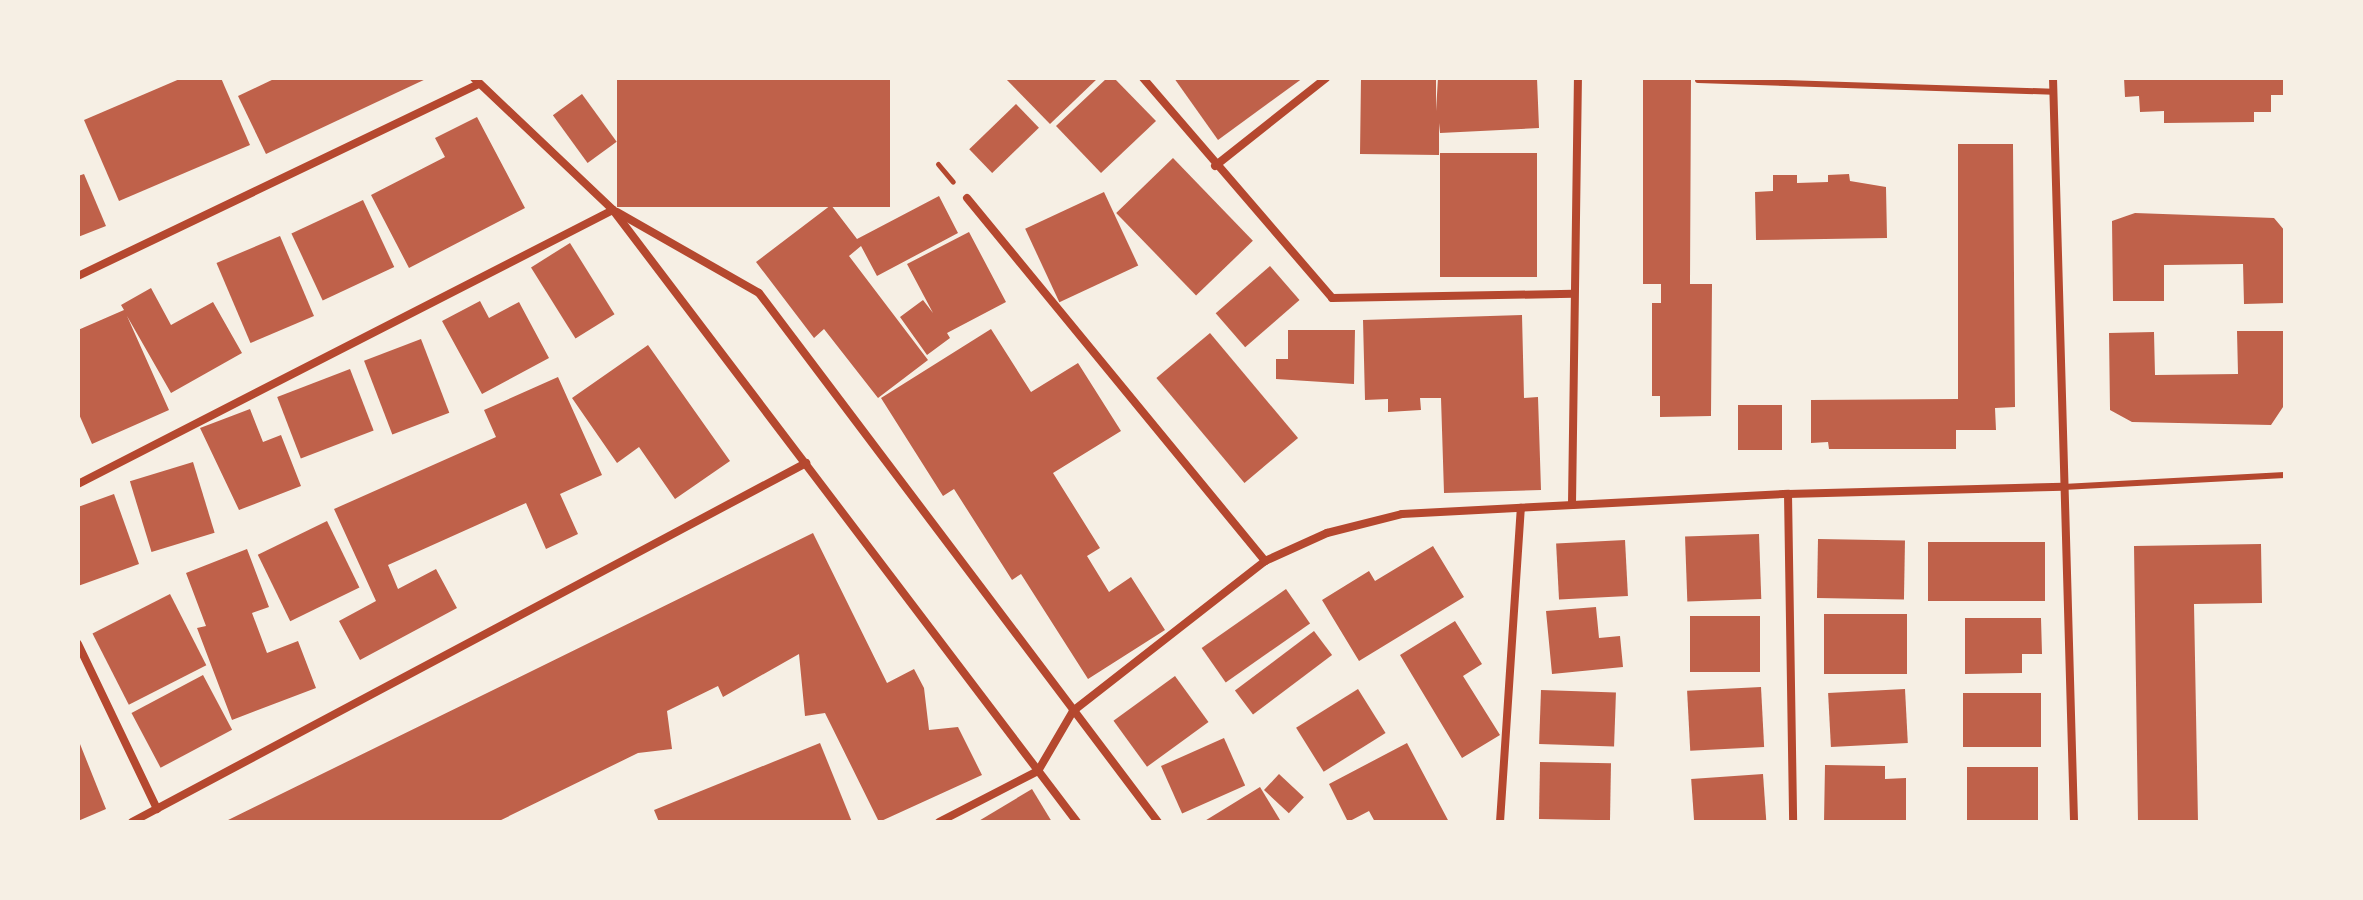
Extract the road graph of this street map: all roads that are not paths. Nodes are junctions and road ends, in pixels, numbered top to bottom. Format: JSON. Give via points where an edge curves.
{"nodes":[{"id":1,"x":1143,"y":78,"type":"edge"},
{"id":2,"x":1326,"y":78,"type":"edge"},
{"id":3,"x":1578,"y":78,"type":"edge"},
{"id":4,"x":2053,"y":78,"type":"edge"},
{"id":5,"x":1698,"y":80,"type":"edge"},
{"id":6,"x":476,"y":81,"type":"edge"},
{"id":7,"x":2053,"y":92,"type":"junction"},
{"id":8,"x":1215,"y":166,"type":"junction"},
{"id":9,"x":967,"y":198,"type":"dead end"},
{"id":10,"x":613,"y":210,"type":"junction"},
{"id":11,"x":78,"y":276,"type":"edge"},
{"id":12,"x":1573,"y":294,"type":"junction"},
{"id":13,"x":806,"y":463,"type":"junction"},
{"id":14,"x":2285,"y":475,"type":"edge"},
{"id":15,"x":78,"y":484,"type":"edge"},
{"id":16,"x":2063,"y":487,"type":"junction"},
{"id":17,"x":1788,"y":494,"type":"junction"},
{"id":18,"x":1572,"y":504,"type":"junction"},
{"id":19,"x":1521,"y":508,"type":"junction"},
{"id":20,"x":1265,"y":561,"type":"junction"},
{"id":21,"x":78,"y":644,"type":"edge"},
{"id":22,"x":1073,"y":711,"type":"junction"},
{"id":23,"x":1038,"y":771,"type":"junction"},
{"id":24,"x":157,"y":809,"type":"junction"},
{"id":25,"x":132,"y":822,"type":"edge"},
{"id":26,"x":939,"y":822,"type":"edge"},
{"id":27,"x":1077,"y":822,"type":"edge"},
{"id":28,"x":1158,"y":822,"type":"edge"},
{"id":29,"x":1500,"y":822,"type":"edge"},
{"id":30,"x":1793,"y":822,"type":"edge"},
{"id":31,"x":2074,"y":822,"type":"edge"}],
"edges":[{"from":1,"to":8,"type":"street"},
{"from":2,"to":8,"type":"street"},
{"from":3,"to":12,"type":"street"},
{"from":4,"to":7,"type":"street"},
{"from":5,"to":7,"type":"lane"},
{"from":6,"to":10,"type":"street"},
{"from":6,"to":11,"type":"street"},
{"from":7,"to":16,"type":"street"},
{"from":8,"to":12,"type":"street","via":[[1332,298]]},
{"from":9,"to":20,"type":"street"},
{"from":10,"to":13,"type":"street"},
{"from":10,"to":15,"type":"street"},
{"from":10,"to":22,"type":"street","via":[[759,293]]},
{"from":12,"to":18,"type":"street"},
{"from":13,"to":23,"type":"street"},
{"from":13,"to":24,"type":"street"},
{"from":14,"to":16,"type":"lane"},
{"from":16,"to":17,"type":"street"},
{"from":16,"to":31,"type":"street"},
{"from":17,"to":18,"type":"street"},
{"from":17,"to":30,"type":"street"},
{"from":18,"to":19,"type":"street"},
{"from":19,"to":20,"type":"street","via":[[1402,514],[1327,533]]},
{"from":19,"to":29,"type":"street"},
{"from":20,"to":22,"type":"street"},
{"from":21,"to":24,"type":"street"},
{"from":22,"to":23,"type":"street"},
{"from":22,"to":28,"type":"street"},
{"from":23,"to":26,"type":"street"},
{"from":23,"to":27,"type":"street"},
{"from":24,"to":25,"type":"street"}]}
